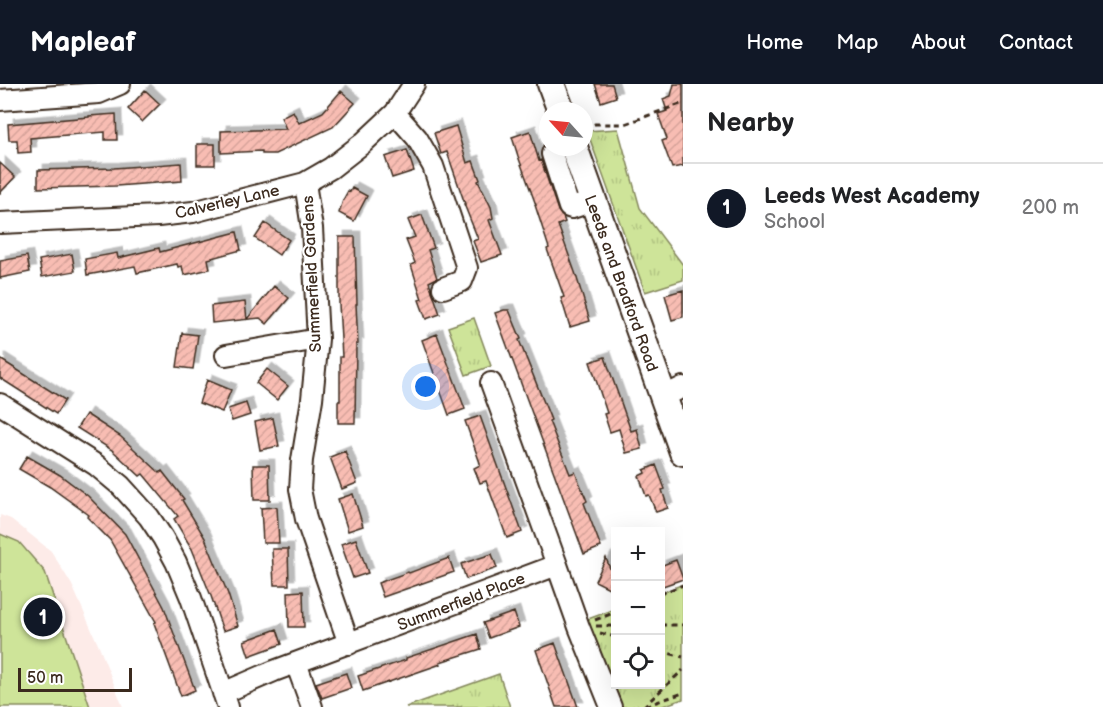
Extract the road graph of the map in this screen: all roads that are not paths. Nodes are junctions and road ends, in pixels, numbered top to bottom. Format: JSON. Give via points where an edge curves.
{"nodes":[{"id":1,"x":120,"y":84,"type":"edge"},
{"id":2,"x":414,"y":84,"type":"edge"},
{"id":3,"x":551,"y":84,"type":"edge"},
{"id":4,"x":0,"y":100,"type":"edge"},
{"id":5,"x":558,"y":102,"type":"edge"},
{"id":6,"x":395,"y":112,"type":"junction"},
{"id":7,"x":553,"y":156,"type":"edge"},
{"id":8,"x":577,"y":156,"type":"edge"},
{"id":9,"x":305,"y":183,"type":"junction"},
{"id":10,"x":593,"y":201,"type":"junction"},
{"id":11,"x":0,"y":223,"type":"edge"},
{"id":12,"x":442,"y":288,"type":"dead end"},
{"id":13,"x":318,"y":339,"type":"junction"},
{"id":14,"x":226,"y":355,"type":"dead end"},
{"id":15,"x":490,"y":383,"type":"dead end"},
{"id":16,"x":673,"y":392,"type":"edge"},
{"id":17,"x":0,"y":404,"type":"edge"},
{"id":18,"x":683,"y":452,"type":"edge"},
{"id":19,"x":557,"y":565,"type":"junction"},
{"id":20,"x":349,"y":644,"type":"junction"},
{"id":21,"x":296,"y":663,"type":"junction"},
{"id":22,"x":226,"y":700,"type":"edge"},
{"id":23,"x":312,"y":707,"type":"edge"},
{"id":24,"x":610,"y":707,"type":"edge"}],
"edges":[{"from":1,"to":4,"type":"street","via":[[99,93]]},
{"from":2,"to":6,"type":"street","name":"Calverley Lane"},
{"from":3,"to":5,"type":"main road"},
{"from":6,"to":9,"type":"street","name":"Calverley Lane","via":[[363,143]]},
{"from":6,"to":12,"type":"street","via":[[417,138],[433,166],[468,268],[462,281]]},
{"from":7,"to":10,"type":"street","via":[[569,207]]},
{"from":8,"to":10,"type":"main road","name":"Leeds and Bradford Road"},
{"from":9,"to":11,"type":"street","name":"Calverley Lane","via":[[193,212]]},
{"from":9,"to":13,"type":"street","name":"Summerfield Gardens","via":[[312,228]]},
{"from":10,"to":16,"type":"main road","name":"Leeds and Bradford Road"},
{"from":13,"to":14,"type":"street"},
{"from":13,"to":20,"type":"street","name":"Summerfield Gardens","via":[[300,489],[306,519]]},
{"from":15,"to":19,"type":"street"},
{"from":16,"to":18,"type":"main road","name":"Leeds and Bradford Road"},
{"from":17,"to":22,"type":"street","via":[[96,465],[149,517],[180,571]]},
{"from":19,"to":20,"type":"street","name":"Summerfield Place"},
{"from":19,"to":24,"type":"street"},
{"from":20,"to":21,"type":"street","name":"Summerfield Place"},
{"from":21,"to":22,"type":"street","name":"Summerfield Place","via":[[274,671]]},
{"from":21,"to":23,"type":"street"}]}
